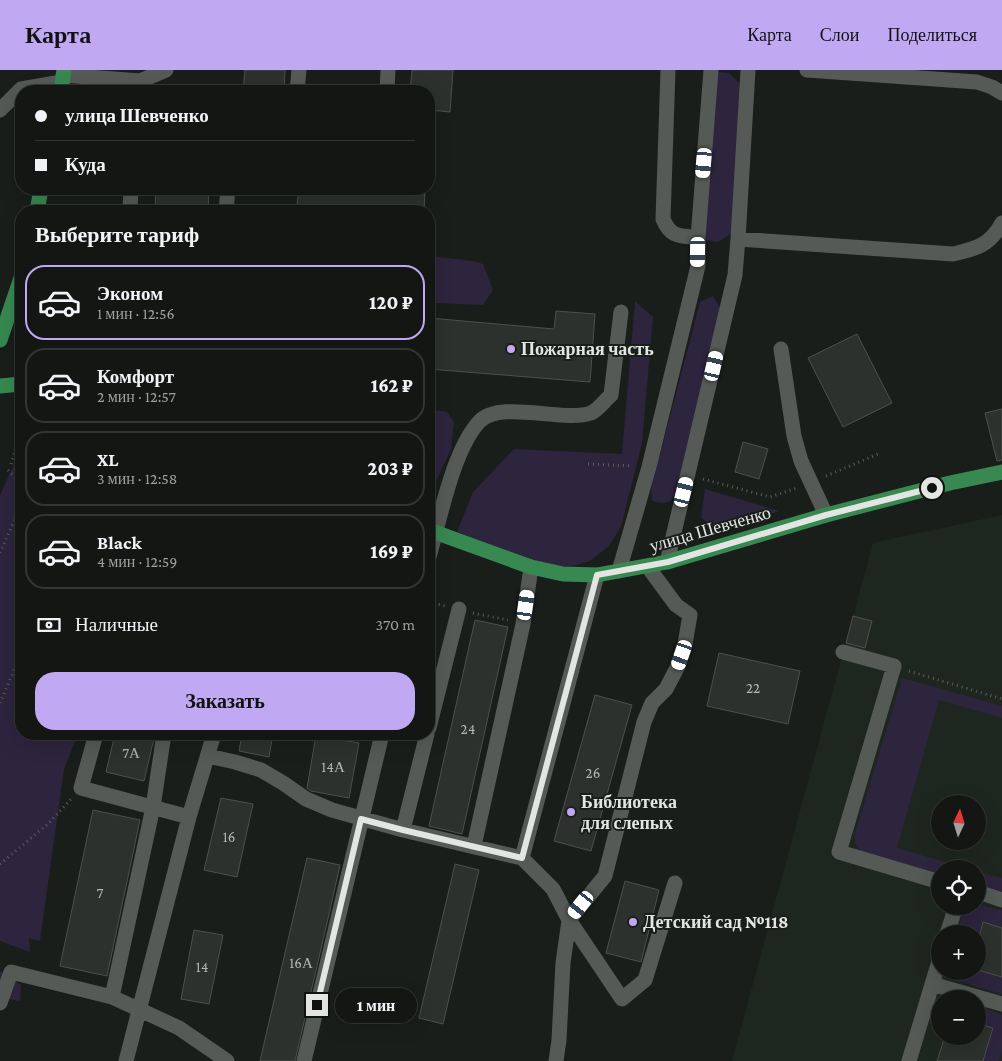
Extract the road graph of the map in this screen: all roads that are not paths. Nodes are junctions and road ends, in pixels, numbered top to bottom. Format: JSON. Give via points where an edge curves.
{"nodes":[{"id":1,"x":166,"y":70,"type":"edge"},
{"id":2,"x":299,"y":70,"type":"edge"},
{"id":3,"x":388,"y":70,"type":"edge"},
{"id":4,"x":668,"y":70,"type":"edge"},
{"id":5,"x":711,"y":70,"type":"edge"},
{"id":6,"x":748,"y":70,"type":"edge"},
{"id":7,"x":807,"y":70,"type":"edge"},
{"id":8,"x":62,"y":80,"type":"edge"},
{"id":9,"x":39,"y":85,"type":"edge"},
{"id":10,"x":127,"y":85,"type":"edge"},
{"id":11,"x":142,"y":85,"type":"edge"},
{"id":12,"x":298,"y":85,"type":"edge"},
{"id":13,"x":387,"y":85,"type":"edge"},
{"id":14,"x":1002,"y":92,"type":"edge"},
{"id":15,"x":15,"y":95,"type":"edge"},
{"id":16,"x":0,"y":110,"type":"edge"},
{"id":17,"x":1002,"y":223,"type":"edge"},
{"id":18,"x":698,"y":238,"type":"junction"},
{"id":19,"x":738,"y":239,"type":"junction"},
{"id":20,"x":15,"y":296,"type":"edge"},
{"id":21,"x":621,"y":312,"type":"dead end"},
{"id":22,"x":0,"y":340,"type":"edge"},
{"id":23,"x":781,"y":349,"type":"dead end"},
{"id":24,"x":15,"y":385,"type":"edge"},
{"id":25,"x":0,"y":386,"type":"edge"},
{"id":26,"x":1002,"y":472,"type":"edge"},
{"id":27,"x":826,"y":515,"type":"junction"},
{"id":28,"x":435,"y":523,"type":"edge"},
{"id":29,"x":435,"y":533,"type":"edge"},
{"id":30,"x":668,"y":562,"type":"junction"},
{"id":31,"x":648,"y":566,"type":"junction"},
{"id":32,"x":531,"y":567,"type":"junction"},
{"id":33,"x":619,"y":571,"type":"junction"},
{"id":34,"x":597,"y":575,"type":"junction"},
{"id":35,"x":459,"y":609,"type":"dead end"},
{"id":36,"x":843,"y":652,"type":"dead end"},
{"id":37,"x":435,"y":704,"type":"edge"},
{"id":38,"x":94,"y":740,"type":"edge"},
{"id":39,"x":163,"y":740,"type":"edge"},
{"id":40,"x":212,"y":740,"type":"edge"},
{"id":41,"x":381,"y":740,"type":"edge"},
{"id":42,"x":426,"y":740,"type":"edge"},
{"id":43,"x":208,"y":756,"type":"junction"},
{"id":44,"x":153,"y":807,"type":"junction"},
{"id":45,"x":189,"y":817,"type":"junction"},
{"id":46,"x":361,"y":819,"type":"junction"},
{"id":47,"x":403,"y":830,"type":"junction"},
{"id":48,"x":474,"y":846,"type":"junction"},
{"id":49,"x":522,"y":858,"type":"junction"},
{"id":50,"x":931,"y":879,"type":"edge"},
{"id":51,"x":675,"y":883,"type":"dead end"},
{"id":52,"x":986,"y":895,"type":"edge"},
{"id":53,"x":1002,"y":900,"type":"edge"},
{"id":54,"x":569,"y":920,"type":"junction"},
{"id":55,"x":933,"y":980,"type":"edge"},
{"id":56,"x":932,"y":984,"type":"junction"},
{"id":57,"x":112,"y":997,"type":"junction"},
{"id":58,"x":0,"y":1003,"type":"edge"},
{"id":59,"x":1002,"y":1004,"type":"edge"},
{"id":60,"x":138,"y":1010,"type":"junction"},
{"id":61,"x":126,"y":1061,"type":"edge"},
{"id":62,"x":227,"y":1061,"type":"edge"},
{"id":63,"x":304,"y":1061,"type":"edge"},
{"id":64,"x":556,"y":1061,"type":"edge"},
{"id":65,"x":909,"y":1061,"type":"edge"}],
"edges":[{"from":1,"to":11,"type":"lane"},
{"from":2,"to":12,"type":"lane"},
{"from":3,"to":13,"type":"lane"},
{"from":4,"to":18,"type":"lane","via":[[663,219],[673,234]]},
{"from":5,"to":18,"type":"lane"},
{"from":6,"to":19,"type":"lane"},
{"from":7,"to":14,"type":"lane","via":[[976,82]]},
{"from":8,"to":9,"type":"lane"},
{"from":8,"to":10,"type":"lane"},
{"from":15,"to":16,"type":"lane"},
{"from":17,"to":19,"type":"lane","via":[[996,234],[984,244],[974,250],[953,254]]},
{"from":18,"to":33,"type":"lane","via":[[698,266],[649,467]]},
{"from":19,"to":30,"type":"lane","via":[[735,275]]},
{"from":20,"to":22,"type":"main road"},
{"from":21,"to":28,"type":"lane","via":[[611,395],[592,412],[572,416],[518,411],[480,420],[458,457]]},
{"from":23,"to":27,"type":"lane","via":[[794,436],[801,461]]},
{"from":24,"to":25,"type":"main road"},
{"from":26,"to":27,"type":"main road","name":"улица Шевченко"},
{"from":27,"to":30,"type":"main road","name":"улица Шевченко"},
{"from":29,"to":32,"type":"main road","name":"улица Шевченко"},
{"from":30,"to":31,"type":"main road","name":"улица Шевченко"},
{"from":31,"to":33,"type":"main road","name":"улица Шевченко"},
{"from":31,"to":54,"type":"lane","via":[[676,605],[690,615],[685,644],[678,666],[666,688],[652,703],[644,722],[605,876]]},
{"from":32,"to":34,"type":"main road","name":"улица Шевченко","via":[[564,574]]},
{"from":32,"to":48,"type":"lane","via":[[523,624]]},
{"from":33,"to":34,"type":"main road","name":"улица Шевченко"},
{"from":34,"to":49,"type":"lane"},
{"from":35,"to":37,"type":"lane"},
{"from":36,"to":50,"type":"lane","via":[[894,666],[839,852]]},
{"from":38,"to":44,"type":"lane","via":[[82,788]]},
{"from":39,"to":44,"type":"lane"},
{"from":40,"to":43,"type":"lane"},
{"from":41,"to":46,"type":"lane"},
{"from":42,"to":47,"type":"lane"},
{"from":43,"to":45,"type":"lane"},
{"from":43,"to":46,"type":"lane","via":[[261,770],[306,799]]},
{"from":44,"to":45,"type":"lane"},
{"from":44,"to":57,"type":"lane"},
{"from":45,"to":60,"type":"lane"},
{"from":46,"to":47,"type":"lane"},
{"from":46,"to":63,"type":"lane"},
{"from":47,"to":48,"type":"lane"},
{"from":48,"to":49,"type":"lane"},
{"from":49,"to":54,"type":"lane","via":[[553,889]]},
{"from":51,"to":54,"type":"lane","via":[[645,980],[622,999]]},
{"from":52,"to":53,"type":"lane"},
{"from":54,"to":64,"type":"lane"},
{"from":55,"to":56,"type":"lane"},
{"from":56,"to":59,"type":"lane"},
{"from":56,"to":65,"type":"lane"},
{"from":57,"to":58,"type":"lane","via":[[11,972]]},
{"from":57,"to":60,"type":"lane"},
{"from":60,"to":61,"type":"lane"},
{"from":60,"to":62,"type":"lane","via":[[179,1028]]}]}
